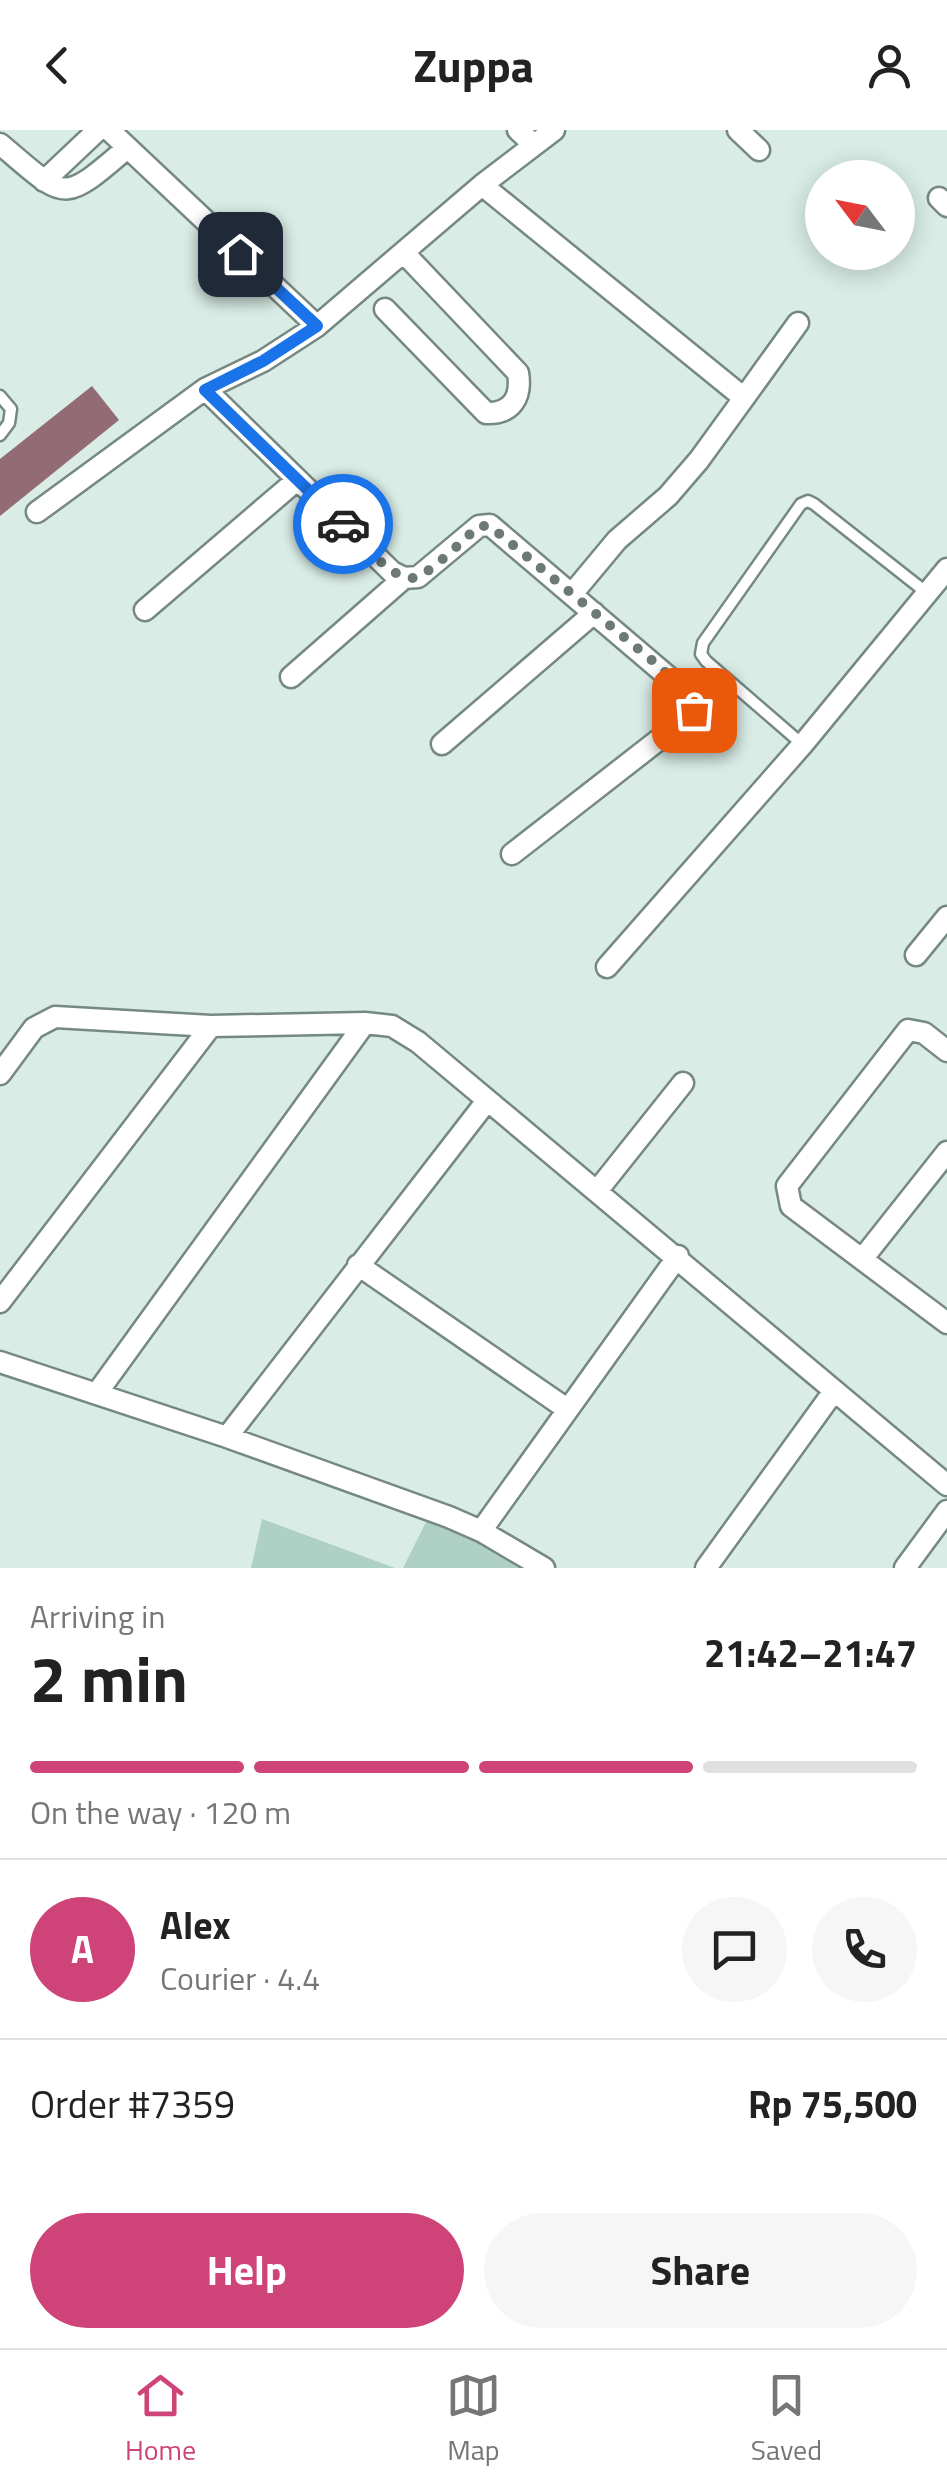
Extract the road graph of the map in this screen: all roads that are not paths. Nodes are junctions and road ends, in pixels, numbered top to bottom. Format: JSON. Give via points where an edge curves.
{"nodes":[{"id":1,"x":98,"y":130,"type":"edge"},
{"id":2,"x":109,"y":130,"type":"edge"},
{"id":3,"x":554,"y":130,"type":"edge"},
{"id":4,"x":738,"y":130,"type":"edge"},
{"id":5,"x":526,"y":137,"type":"edge"},
{"id":6,"x":0,"y":144,"type":"edge"},
{"id":7,"x":127,"y":148,"type":"junction"},
{"id":8,"x":759,"y":150,"type":"dead end"},
{"id":9,"x":44,"y":181,"type":"junction"},
{"id":10,"x":482,"y":186,"type":"junction"},
{"id":11,"x":404,"y":252,"type":"junction"},
{"id":12,"x":385,"y":309,"type":"dead end"},
{"id":13,"x":798,"y":323,"type":"dead end"},
{"id":14,"x":317,"y":326,"type":"junction"},
{"id":15,"x":205,"y":390,"type":"junction"},
{"id":16,"x":0,"y":396,"type":"edge"},
{"id":17,"x":744,"y":398,"type":"junction"},
{"id":18,"x":0,"y":435,"type":"edge"},
{"id":19,"x":298,"y":480,"type":"junction"},
{"id":20,"x":38,"y":512,"type":"dead end"},
{"id":21,"x":947,"y":570,"type":"edge"},
{"id":22,"x":404,"y":578,"type":"junction"},
{"id":23,"x":928,"y":593,"type":"junction"},
{"id":24,"x":572,"y":594,"type":"junction"},
{"id":25,"x":145,"y":610,"type":"dead end"},
{"id":26,"x":594,"y":612,"type":"junction"},
{"id":27,"x":291,"y":677,"type":"dead end"},
{"id":28,"x":442,"y":744,"type":"dead end"},
{"id":29,"x":803,"y":744,"type":"junction"},
{"id":30,"x":512,"y":854,"type":"dead end"},
{"id":31,"x":947,"y":917,"type":"edge"},
{"id":32,"x":916,"y":955,"type":"dead end"},
{"id":33,"x":607,"y":967,"type":"dead end"},
{"id":34,"x":365,"y":1023,"type":"junction"},
{"id":35,"x":211,"y":1026,"type":"junction"},
{"id":36,"x":947,"y":1051,"type":"edge"},
{"id":37,"x":0,"y":1074,"type":"edge"},
{"id":38,"x":683,"y":1083,"type":"dead end"},
{"id":39,"x":486,"y":1102,"type":"junction"},
{"id":40,"x":947,"y":1152,"type":"edge"},
{"id":41,"x":598,"y":1191,"type":"junction"},
{"id":42,"x":678,"y":1256,"type":"junction"},
{"id":43,"x":863,"y":1258,"type":"junction"},
{"id":44,"x":358,"y":1264,"type":"junction"},
{"id":45,"x":0,"y":1302,"type":"edge"},
{"id":46,"x":947,"y":1322,"type":"edge"},
{"id":47,"x":0,"y":1362,"type":"edge"},
{"id":48,"x":834,"y":1390,"type":"junction"},
{"id":49,"x":97,"y":1393,"type":"junction"},
{"id":50,"x":567,"y":1409,"type":"junction"},
{"id":51,"x":227,"y":1437,"type":"junction"},
{"id":52,"x":947,"y":1485,"type":"edge"},
{"id":53,"x":947,"y":1511,"type":"edge"},
{"id":54,"x":481,"y":1531,"type":"junction"},
{"id":55,"x":544,"y":1568,"type":"edge"},
{"id":56,"x":706,"y":1568,"type":"edge"},
{"id":57,"x":905,"y":1568,"type":"edge"}],
"edges":[{"from":1,"to":9,"type":"street"},
{"from":2,"to":7,"type":"street"},
{"from":3,"to":5,"type":"street"},
{"from":4,"to":8,"type":"street"},
{"from":5,"to":10,"type":"street"},
{"from":6,"to":9,"type":"street"},
{"from":7,"to":9,"type":"street","via":[[83,186],[61,189]]},
{"from":7,"to":14,"type":"street"},
{"from":10,"to":11,"type":"street"},
{"from":10,"to":17,"type":"street"},
{"from":11,"to":12,"type":"street","via":[[518,373],[518,398],[508,409],[486,414]]},
{"from":11,"to":14,"type":"street"},
{"from":13,"to":17,"type":"street"},
{"from":14,"to":15,"type":"street"},
{"from":15,"to":19,"type":"street"},
{"from":15,"to":20,"type":"street"},
{"from":16,"to":18,"type":"lane","via":[[11,410]]},
{"from":17,"to":24,"type":"street","via":[[668,496]]},
{"from":19,"to":22,"type":"street"},
{"from":19,"to":25,"type":"street"},
{"from":21,"to":23,"type":"street"},
{"from":22,"to":24,"type":"street","via":[[418,577],[479,526],[490,526]]},
{"from":22,"to":27,"type":"street"},
{"from":23,"to":29,"type":"street"},
{"from":23,"to":29,"type":"lane","via":[[814,504],[801,504],[702,654]]},
{"from":24,"to":26,"type":"street"},
{"from":26,"to":28,"type":"street"},
{"from":26,"to":30,"type":"street","via":[[692,697],[694,710]]},
{"from":29,"to":33,"type":"street"},
{"from":31,"to":32,"type":"street"},
{"from":34,"to":35,"type":"street"},
{"from":34,"to":39,"type":"street","via":[[407,1034]]},
{"from":34,"to":49,"type":"street"},
{"from":35,"to":37,"type":"street","via":[[55,1017],[34,1028]]},
{"from":35,"to":45,"type":"street"},
{"from":36,"to":43,"type":"street","via":[[908,1030],[787,1186],[791,1206]]},
{"from":38,"to":41,"type":"street"},
{"from":39,"to":41,"type":"street"},
{"from":39,"to":44,"type":"street"},
{"from":40,"to":43,"type":"street"},
{"from":41,"to":42,"type":"street"},
{"from":42,"to":48,"type":"street"},
{"from":42,"to":50,"type":"street"},
{"from":43,"to":46,"type":"street"},
{"from":44,"to":50,"type":"street"},
{"from":44,"to":51,"type":"street"},
{"from":47,"to":49,"type":"street"},
{"from":48,"to":52,"type":"street"},
{"from":48,"to":56,"type":"street"},
{"from":49,"to":51,"type":"street"},
{"from":50,"to":54,"type":"street"},
{"from":51,"to":54,"type":"street"},
{"from":53,"to":57,"type":"street"},
{"from":54,"to":55,"type":"street"}]}
